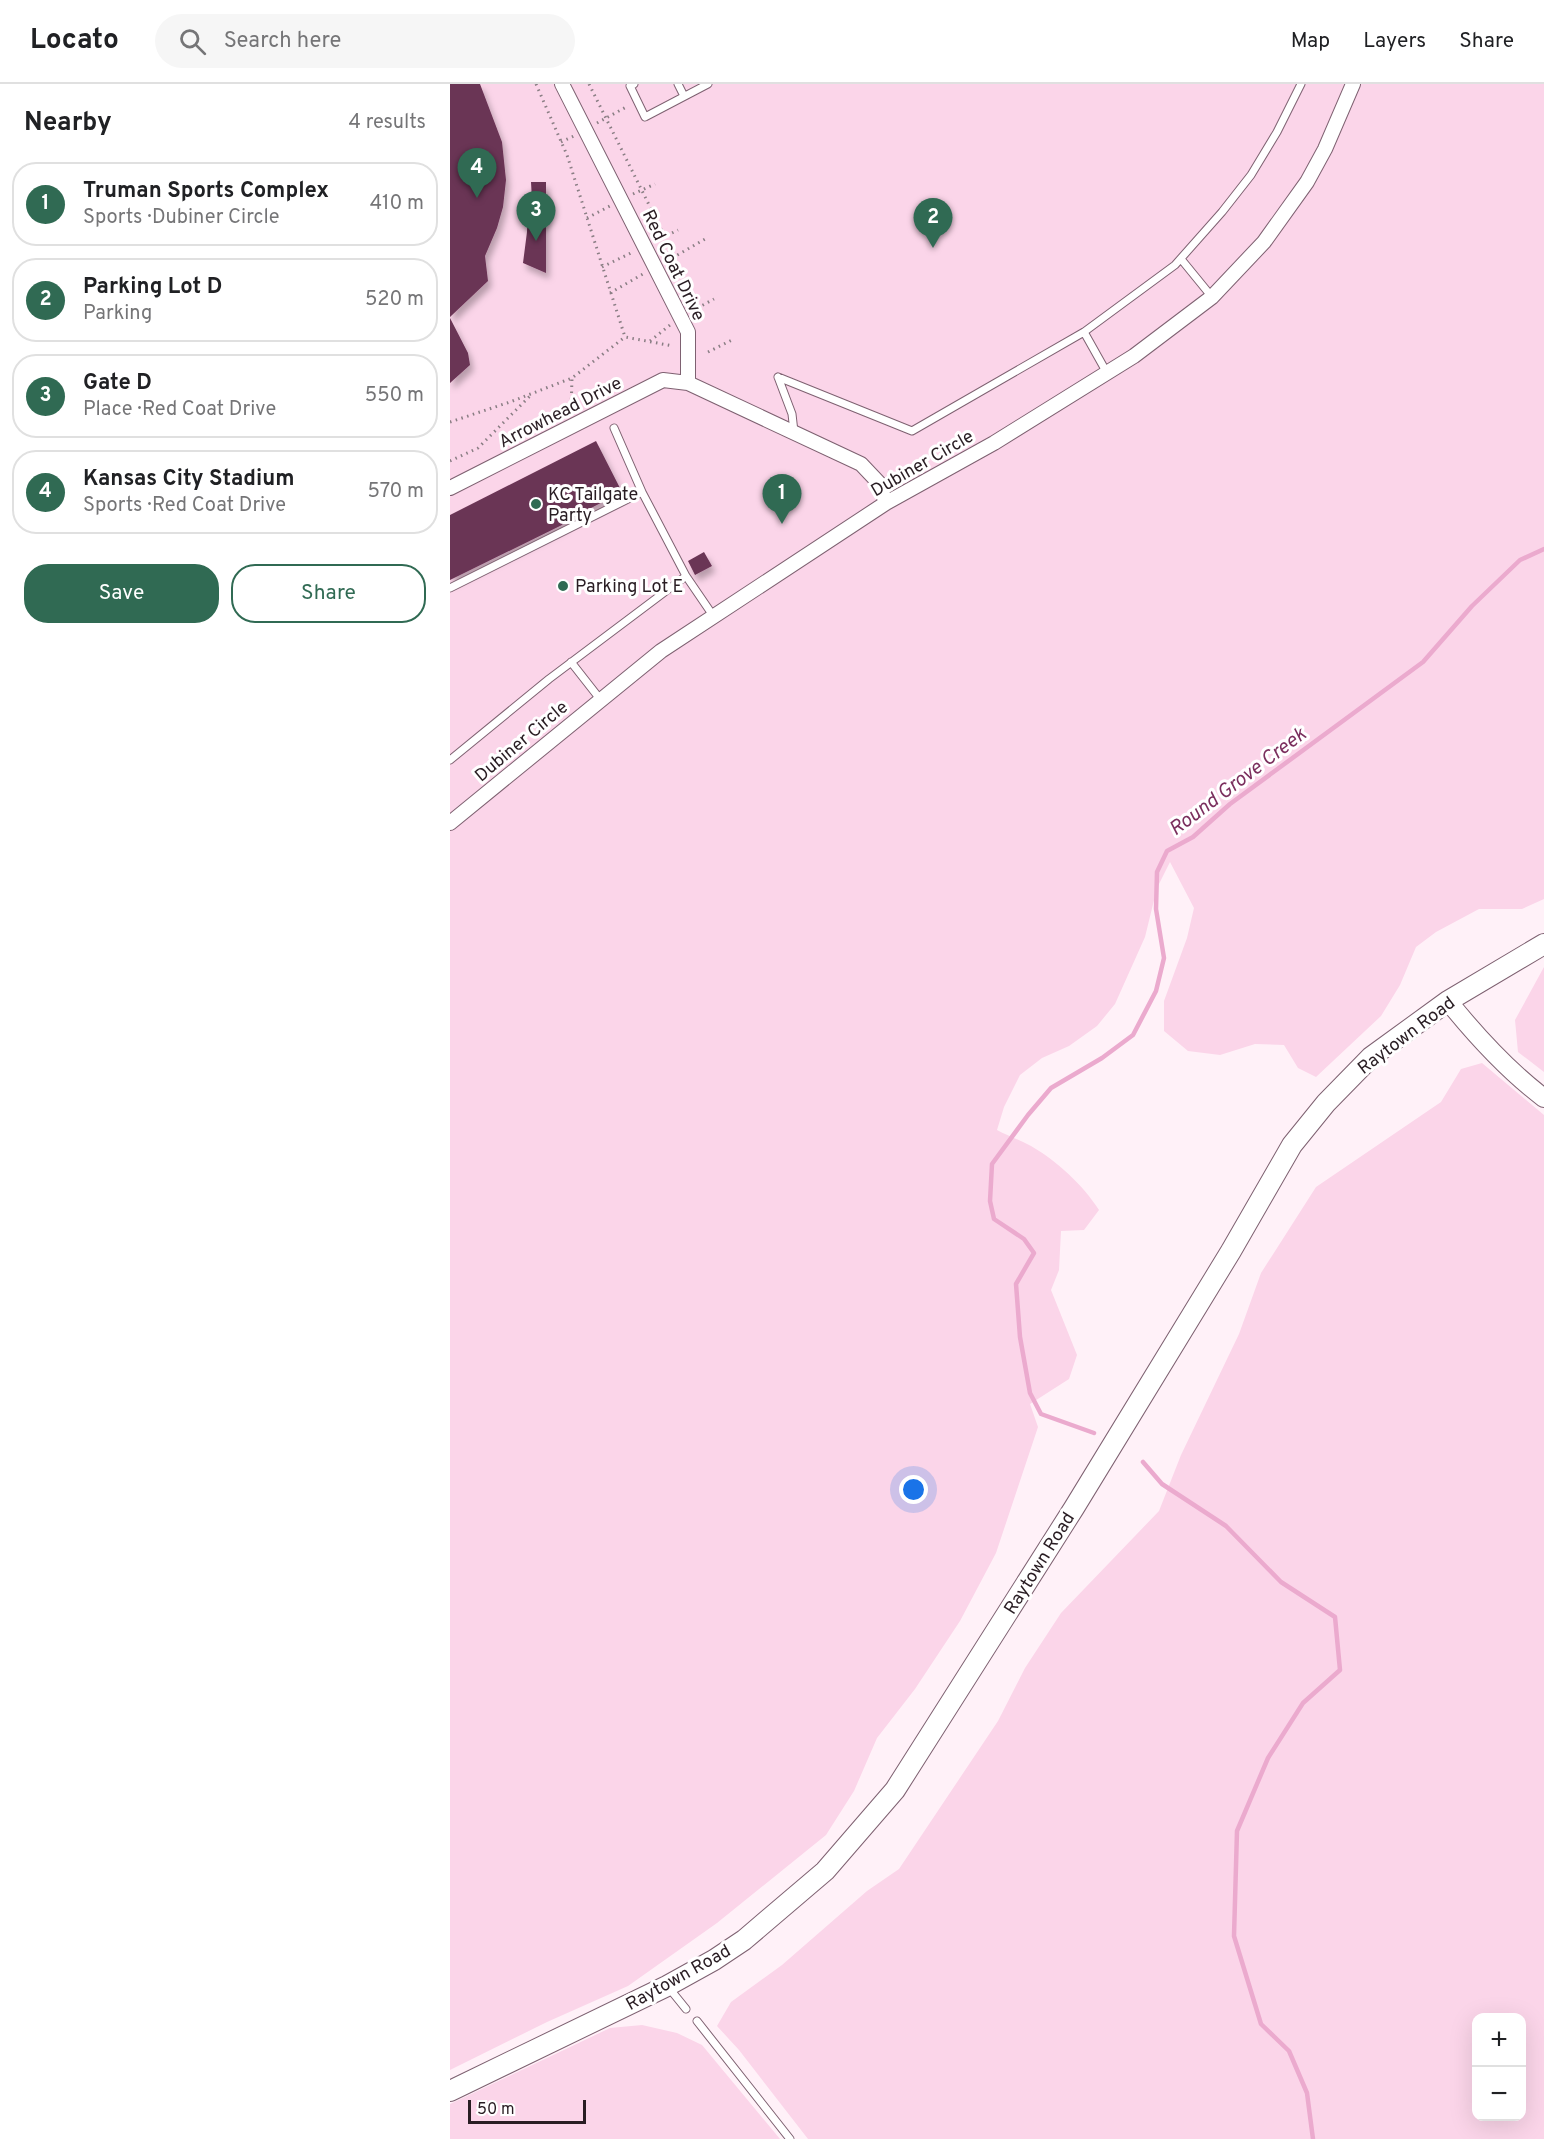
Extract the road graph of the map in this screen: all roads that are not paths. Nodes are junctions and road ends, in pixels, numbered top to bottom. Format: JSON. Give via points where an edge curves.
{"nodes":[{"id":1,"x":562,"y":84,"type":"edge"},
{"id":2,"x":634,"y":84,"type":"edge"},
{"id":3,"x":678,"y":84,"type":"edge"},
{"id":4,"x":708,"y":84,"type":"edge"},
{"id":5,"x":1301,"y":84,"type":"edge"},
{"id":6,"x":1353,"y":84,"type":"edge"},
{"id":7,"x":684,"y":96,"type":"junction"},
{"id":8,"x":1181,"y":259,"type":"junction"},
{"id":9,"x":1212,"y":297,"type":"junction"},
{"id":10,"x":1084,"y":332,"type":"junction"},
{"id":11,"x":1107,"y":373,"type":"junction"},
{"id":12,"x":688,"y":383,"type":"junction"},
{"id":13,"x":614,"y":428,"type":"dead end"},
{"id":14,"x":794,"y":433,"type":"junction"},
{"id":15,"x":450,"y":488,"type":"edge"},
{"id":16,"x":642,"y":492,"type":"junction"},
{"id":17,"x":886,"y":503,"type":"junction"},
{"id":18,"x":686,"y":576,"type":"junction"},
{"id":19,"x":450,"y":588,"type":"edge"},
{"id":20,"x":714,"y":617,"type":"junction"},
{"id":21,"x":571,"y":662,"type":"junction"},
{"id":22,"x":600,"y":699,"type":"junction"},
{"id":23,"x":450,"y":760,"type":"edge"},
{"id":24,"x":450,"y":823,"type":"edge"},
{"id":25,"x":1544,"y":944,"type":"edge"},
{"id":26,"x":1448,"y":1001,"type":"junction"},
{"id":27,"x":1544,"y":1098,"type":"edge"},
{"id":28,"x":667,"y":1986,"type":"junction"},
{"id":29,"x":686,"y":2009,"type":"dead end"},
{"id":30,"x":697,"y":2021,"type":"dead end"},
{"id":31,"x":450,"y":2091,"type":"edge"},
{"id":32,"x":790,"y":2139,"type":"edge"}],
"edges":[{"from":1,"to":12,"type":"street","name":"Red Coat Drive","via":[[688,332]]},
{"from":2,"to":7,"type":"lane","via":[[630,86],[645,117]]},
{"from":3,"to":7,"type":"lane"},
{"from":4,"to":7,"type":"lane"},
{"from":5,"to":8,"type":"lane","via":[[1251,175]]},
{"from":6,"to":9,"type":"street","name":"Dubiner Circle","via":[[1325,149],[1296,198],[1257,249]]},
{"from":8,"to":9,"type":"lane"},
{"from":8,"to":10,"type":"lane"},
{"from":9,"to":11,"type":"street","name":"Dubiner Circle"},
{"from":10,"to":11,"type":"lane"},
{"from":10,"to":14,"type":"lane","via":[[912,431],[778,377],[792,414]]},
{"from":11,"to":17,"type":"street","name":"Dubiner Circle"},
{"from":12,"to":14,"type":"street"},
{"from":12,"to":15,"type":"street","name":"Arrowhead Drive","via":[[663,380]]},
{"from":13,"to":16,"type":"lane"},
{"from":14,"to":17,"type":"street","via":[[861,464],[879,483]]},
{"from":16,"to":18,"type":"lane"},
{"from":16,"to":19,"type":"lane"},
{"from":17,"to":20,"type":"street","name":"Dubiner Circle"},
{"from":18,"to":20,"type":"lane"},
{"from":18,"to":21,"type":"lane"},
{"from":20,"to":22,"type":"street","name":"Dubiner Circle","via":[[661,651]]},
{"from":21,"to":22,"type":"lane"},
{"from":21,"to":23,"type":"lane"},
{"from":22,"to":24,"type":"street","name":"Dubiner Circle"},
{"from":25,"to":26,"type":"main road","name":"Raytown Road"},
{"from":26,"to":27,"type":"street","via":[[1483,1043]]},
{"from":26,"to":28,"type":"main road","name":"Raytown Road","via":[[1371,1057],[1292,1145],[1074,1508],[887,1799],[825,1871],[744,1940]]},
{"from":28,"to":29,"type":"lane"},
{"from":28,"to":31,"type":"main road","name":"Raytown Road"},
{"from":30,"to":32,"type":"lane"}]}
